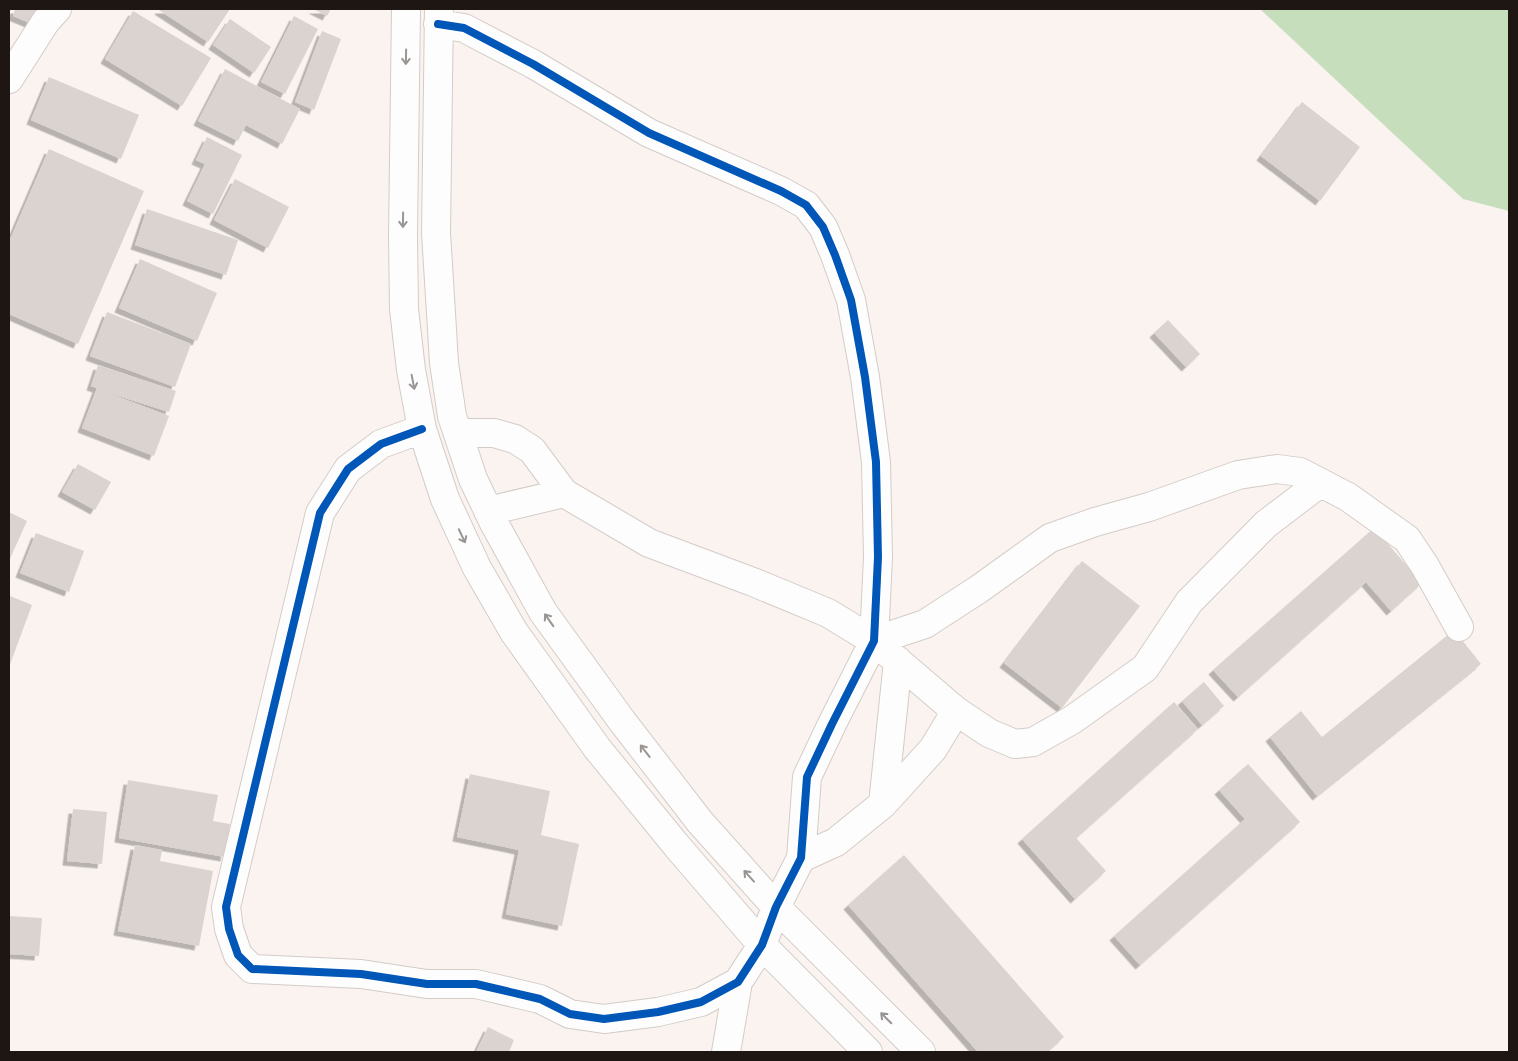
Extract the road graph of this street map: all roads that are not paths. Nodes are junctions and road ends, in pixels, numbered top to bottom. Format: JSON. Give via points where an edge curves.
{"nodes":[{"id":1,"x":58,"y":9,"type":"edge"},
{"id":2,"x":406,"y":9,"type":"edge"},
{"id":3,"x":439,"y":16,"type":"edge"},
{"id":4,"x":9,"y":79,"type":"edge"},
{"id":5,"x":422,"y":429,"type":"junction"},
{"id":6,"x":458,"y":433,"type":"junction"},
{"id":7,"x":1320,"y":483,"type":"junction"},
{"id":8,"x":564,"y":493,"type":"junction"},
{"id":9,"x":488,"y":511,"type":"junction"},
{"id":10,"x":1458,"y":627,"type":"dead end"},
{"id":11,"x":874,"y":641,"type":"junction"},
{"id":12,"x":898,"y":661,"type":"junction"},
{"id":13,"x":956,"y":711,"type":"junction"},
{"id":14,"x":883,"y":804,"type":"junction"},
{"id":15,"x":801,"y":858,"type":"junction"},
{"id":16,"x":776,"y":907,"type":"junction"},
{"id":17,"x":762,"y":945,"type":"junction"},
{"id":18,"x":738,"y":982,"type":"junction"},
{"id":19,"x":726,"y":1052,"type":"edge"},
{"id":20,"x":868,"y":1052,"type":"edge"},
{"id":21,"x":921,"y":1052,"type":"edge"}],
"edges":[{"from":1,"to":4,"type":"street","via":[[46,21]]},
{"from":2,"to":5,"type":"street","one_way":true,"via":[[404,309],[410,370]]},
{"from":3,"to":6,"type":"street","via":[[436,233],[444,363],[452,416]]},
{"from":3,"to":11,"type":"street","via":[[533,64],[649,133],[781,191],[806,205],[823,227],[852,300],[876,462],[878,557]]},
{"from":5,"to":17,"type":"street","one_way":true,"via":[[445,499],[477,568],[514,632],[597,748]]},
{"from":5,"to":18,"type":"street","via":[[381,444],[348,469],[320,513],[226,907],[238,955],[252,969],[361,974],[427,984],[476,984],[540,999],[570,1014],[604,1019],[701,1002]]},
{"from":6,"to":8,"type":"street","via":[[494,433],[515,439],[532,450]]},
{"from":6,"to":9,"type":"street","via":[[473,479]]},
{"from":7,"to":10,"type":"street","via":[[1348,497],[1407,539]]},
{"from":7,"to":11,"type":"street","via":[[1300,472],[1277,469],[1238,475],[1149,507],[1094,522],[1050,538],[925,624]]},
{"from":7,"to":13,"type":"street","via":[[1266,524],[1189,602],[1145,668],[1072,720],[1033,742],[1015,744],[989,734]]},
{"from":8,"to":9,"type":"street"},
{"from":8,"to":11,"type":"street","via":[[649,543],[828,613]]},
{"from":16,"to":9,"type":"street","one_way":true,"via":[[700,822],[622,721],[543,612]]},
{"from":11,"to":12,"type":"street"},
{"from":11,"to":15,"type":"street","via":[[808,778]]},
{"from":12,"to":13,"type":"street"},
{"from":12,"to":14,"type":"street"},
{"from":13,"to":14,"type":"street","via":[[933,749]]},
{"from":14,"to":15,"type":"street","via":[[836,842]]},
{"from":15,"to":16,"type":"street"},
{"from":16,"to":17,"type":"street"},
{"from":21,"to":16,"type":"street","one_way":true},
{"from":17,"to":18,"type":"street"},
{"from":17,"to":20,"type":"street"},
{"from":18,"to":19,"type":"street"}]}
